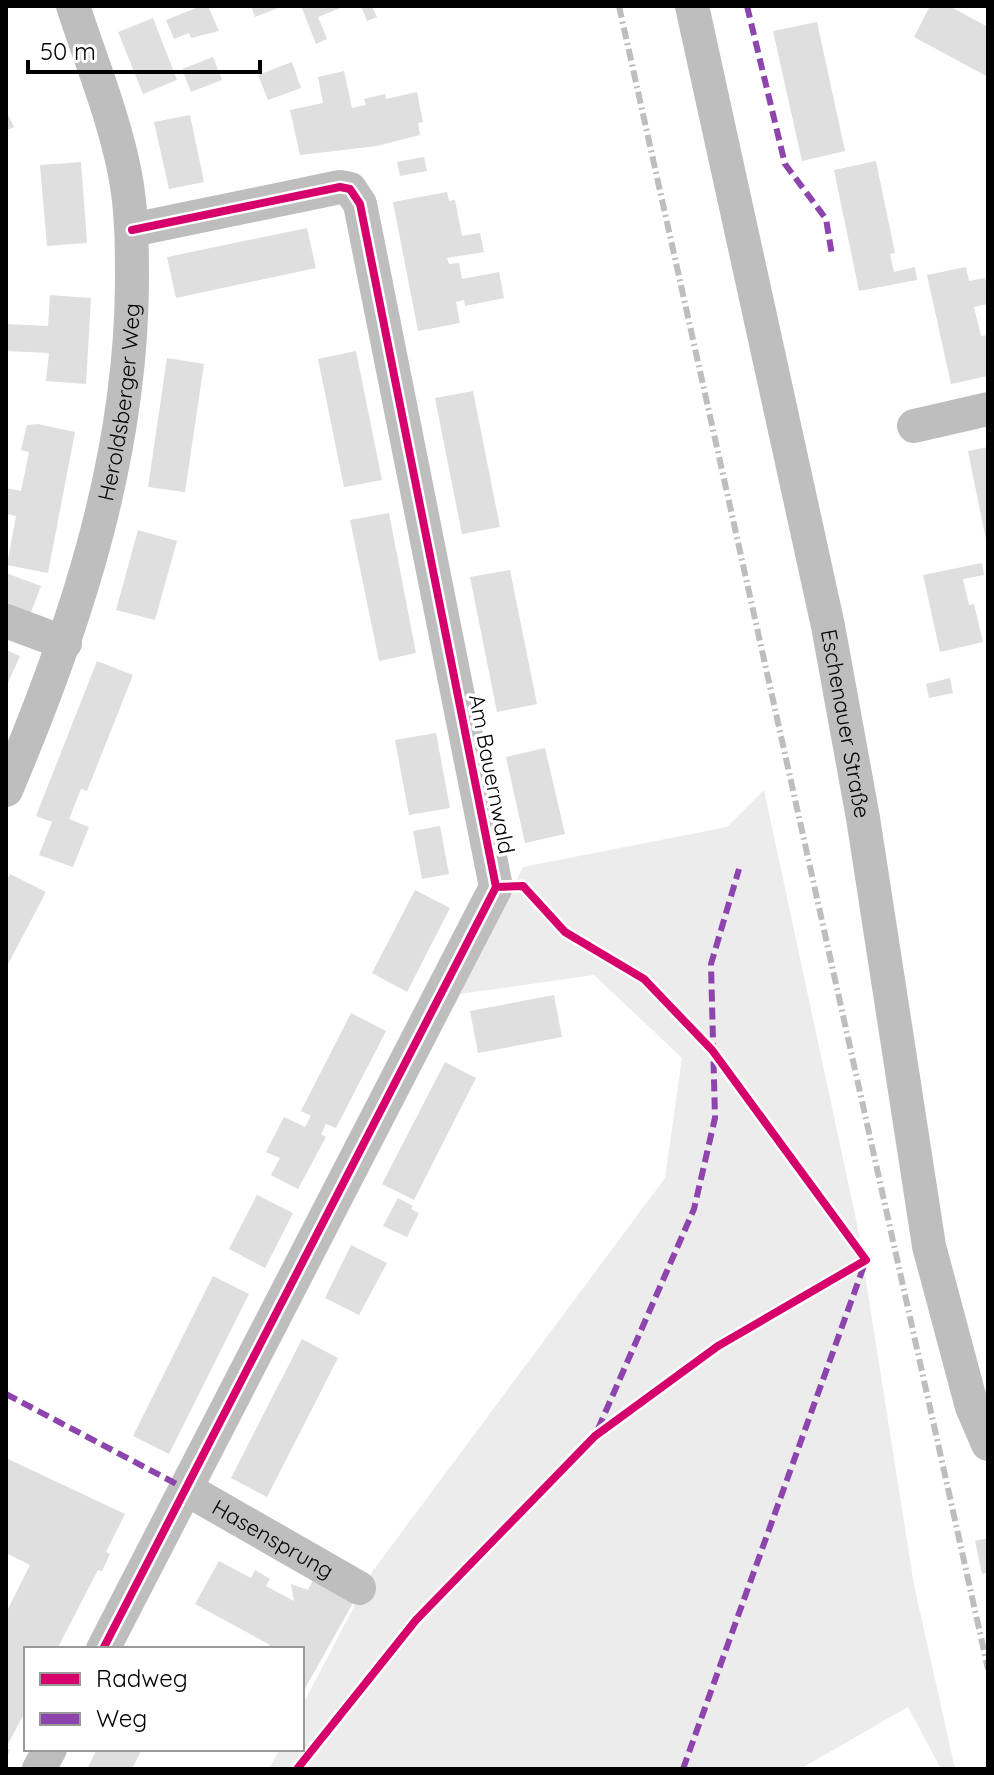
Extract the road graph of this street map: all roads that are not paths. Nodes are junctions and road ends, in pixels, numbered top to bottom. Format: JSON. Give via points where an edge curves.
{"nodes":[{"id":1,"x":73,"y":6,"type":"edge"},
{"id":2,"x":692,"y":6,"type":"edge"},
{"id":3,"x":132,"y":230,"type":"junction"},
{"id":4,"x":988,"y":409,"type":"edge"},
{"id":5,"x":914,"y":426,"type":"dead end"},
{"id":6,"x":6,"y":621,"type":"edge"},
{"id":7,"x":65,"y":643,"type":"junction"},
{"id":8,"x":6,"y":790,"type":"edge"},
{"id":9,"x":988,"y":1444,"type":"edge"},
{"id":10,"x":188,"y":1490,"type":"junction"},
{"id":11,"x":359,"y":1588,"type":"dead end"},
{"id":12,"x":104,"y":1647,"type":"edge"},
{"id":13,"x":49,"y":1751,"type":"edge"},
{"id":14,"x":39,"y":1769,"type":"edge"}],
"edges":[{"from":1,"to":3,"type":"street","name":"Heroldsberger Weg","via":[[119,148]]},
{"from":2,"to":9,"type":"street","name":"Eschenauer Straße","via":[[828,626],[929,1246],[972,1407]]},
{"from":3,"to":7,"type":"street","name":"Heroldsberger Weg","via":[[132,347],[123,415],[99,529]]},
{"from":3,"to":10,"type":"street","name":"Am Bauernwald","via":[[340,187],[350,189],[360,204],[496,887]]},
{"from":4,"to":5,"type":"street"},
{"from":6,"to":7,"type":"street"},
{"from":7,"to":8,"type":"street","name":"Heroldsberger Weg"},
{"from":10,"to":11,"type":"street","name":"Hasensprung"},
{"from":10,"to":12,"type":"street","name":"Am Bauernwald"},
{"from":13,"to":14,"type":"street"}]}
